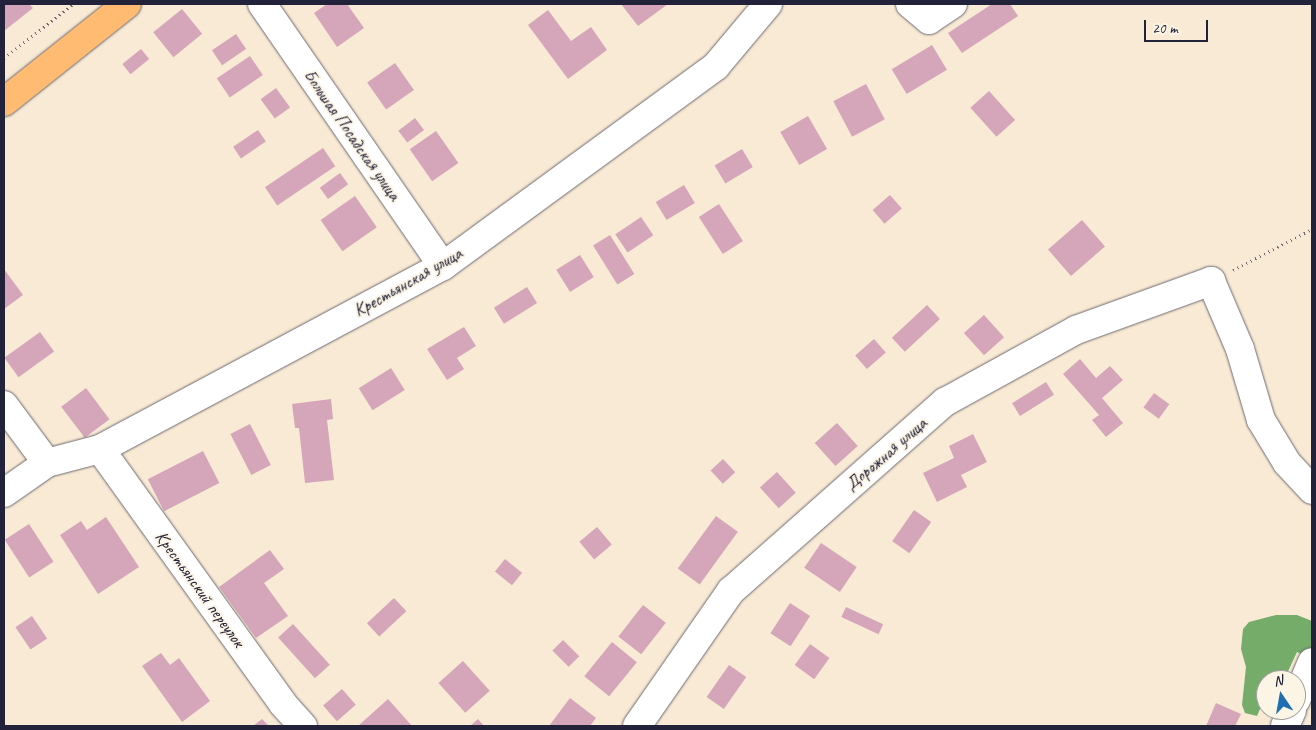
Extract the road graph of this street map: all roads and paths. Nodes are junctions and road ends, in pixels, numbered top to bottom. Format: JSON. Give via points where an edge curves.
{"nodes":[{"id":1,"x":73,"y":4,"type":"edge"},
{"id":2,"x":127,"y":4,"type":"edge"},
{"id":3,"x":262,"y":4,"type":"edge"},
{"id":4,"x":768,"y":4,"type":"edge"},
{"id":5,"x":910,"y":4,"type":"edge"},
{"id":6,"x":953,"y":4,"type":"edge"},
{"id":7,"x":4,"y":58,"type":"edge"},
{"id":8,"x":4,"y":102,"type":"edge"},
{"id":9,"x":1312,"y":229,"type":"edge"},
{"id":10,"x":443,"y":266,"type":"junction"},
{"id":11,"x":1212,"y":281,"type":"junction"},
{"id":12,"x":4,"y":404,"type":"edge"},
{"id":13,"x":100,"y":449,"type":"junction"},
{"id":14,"x":47,"y":463,"type":"junction"},
{"id":15,"x":1312,"y":490,"type":"edge"},
{"id":16,"x":4,"y":493,"type":"edge"},
{"id":17,"x":1312,"y":662,"type":"edge"},
{"id":18,"x":1306,"y":676,"type":"edge"},
{"id":19,"x":303,"y":726,"type":"edge"},
{"id":20,"x":638,"y":726,"type":"edge"}],
"edges":[{"from":1,"to":7,"type":"path"},
{"from":2,"to":8,"type":"main road"},
{"from":3,"to":10,"type":"street","name":"Большая Посадская улица"},
{"from":4,"to":10,"type":"street","name":"Крестьянская улица","via":[[716,66]]},
{"from":5,"to":6,"type":"street","via":[[929,20]]},
{"from":9,"to":11,"type":"path"},
{"from":10,"to":13,"type":"street","name":"Крестьянская улица"},
{"from":11,"to":15,"type":"street","via":[[1240,349],[1261,420],[1286,463]]},
{"from":11,"to":20,"type":"street","name":"Дорожная улица","via":[[1076,330],[945,402],[731,590]]},
{"from":12,"to":14,"type":"street"},
{"from":13,"to":14,"type":"street","name":"Крестьянская улица"},
{"from":13,"to":19,"type":"street","name":"Крестьянский переулок","via":[[283,704]]},
{"from":14,"to":16,"type":"street","name":"Крестьянская улица"},
{"from":17,"to":18,"type":"street"}]}
